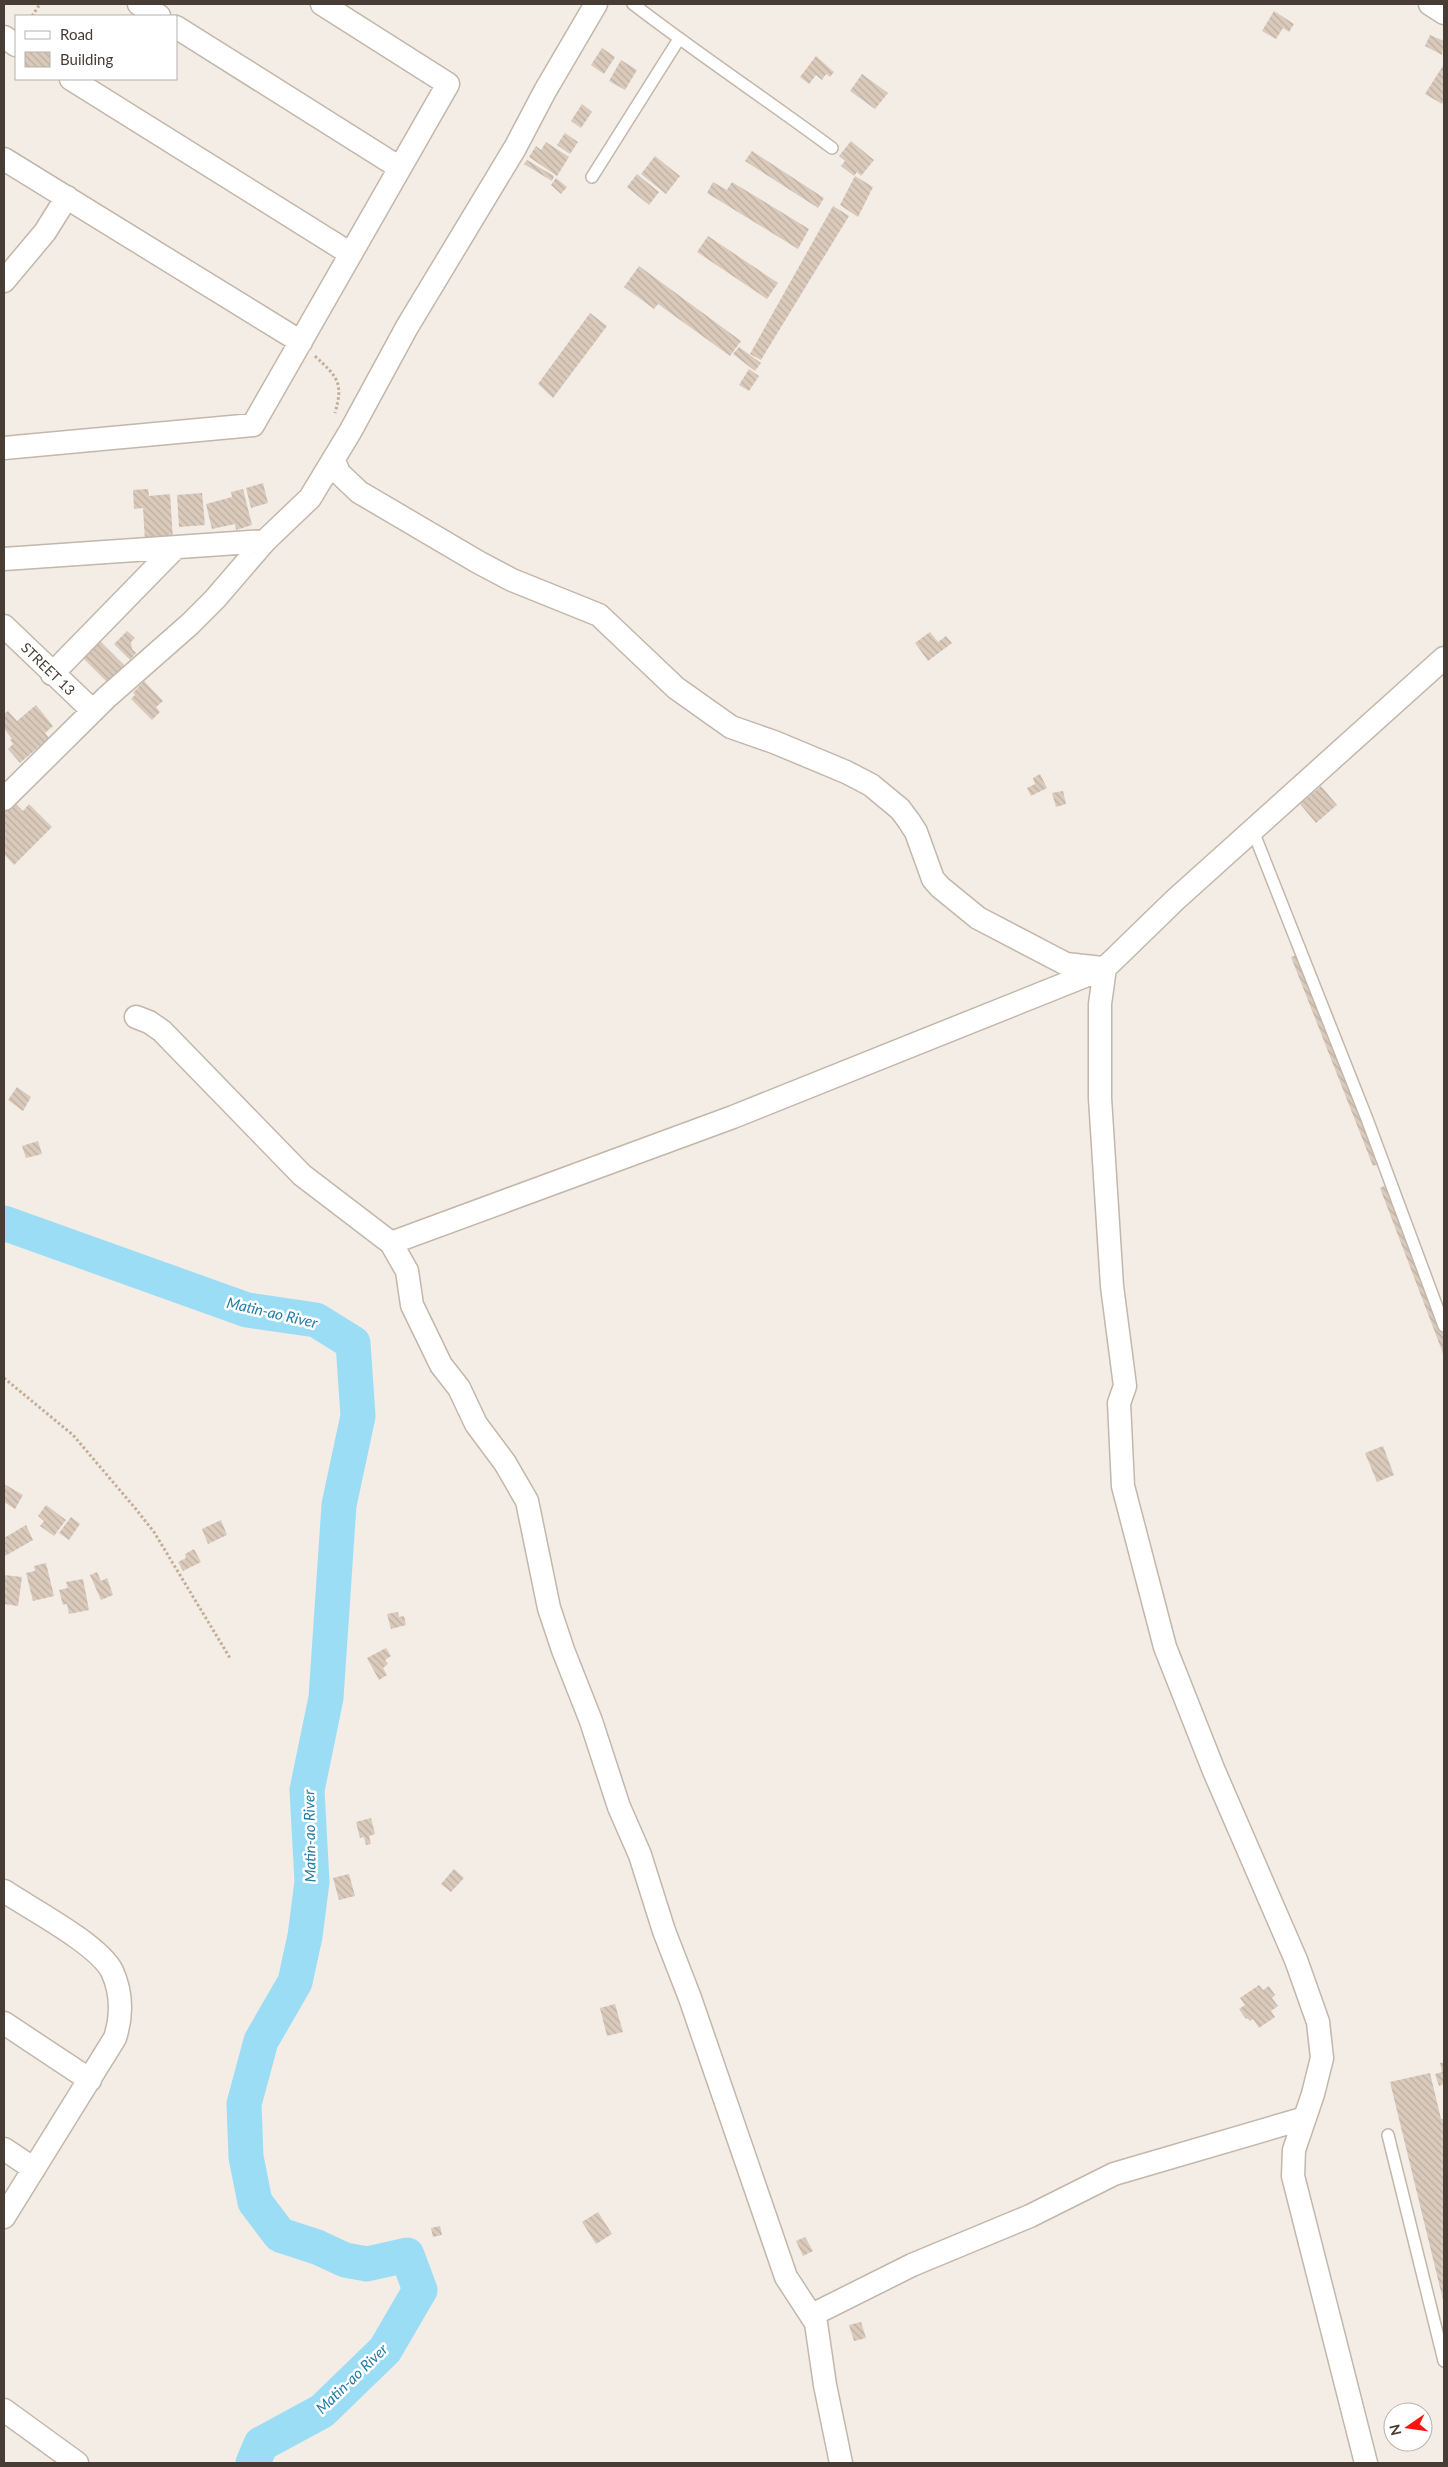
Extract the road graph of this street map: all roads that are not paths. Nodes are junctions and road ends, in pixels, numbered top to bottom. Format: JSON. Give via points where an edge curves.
{"nodes":[{"id":1,"x":139,"y":4,"type":"edge"},
{"id":2,"x":322,"y":4,"type":"edge"},
{"id":3,"x":596,"y":4,"type":"edge"},
{"id":4,"x":633,"y":4,"type":"edge"},
{"id":5,"x":1430,"y":4,"type":"edge"},
{"id":6,"x":1444,"y":13,"type":"edge"},
{"id":7,"x":157,"y":15,"type":"edge"},
{"id":8,"x":178,"y":28,"type":"edge"},
{"id":9,"x":4,"y":37,"type":"edge"},
{"id":10,"x":679,"y":39,"type":"junction"},
{"id":11,"x":15,"y":43,"type":"edge"},
{"id":12,"x":73,"y":80,"type":"edge"},
{"id":13,"x":832,"y":148,"type":"dead end"},
{"id":14,"x":4,"y":159,"type":"edge"},
{"id":15,"x":400,"y":168,"type":"junction"},
{"id":16,"x":592,"y":177,"type":"dead end"},
{"id":17,"x":67,"y":198,"type":"junction"},
{"id":18,"x":350,"y":254,"type":"junction"},
{"id":19,"x":4,"y":281,"type":"edge"},
{"id":20,"x":301,"y":342,"type":"junction"},
{"id":21,"x":4,"y":448,"type":"edge"},
{"id":22,"x":334,"y":460,"type":"junction"},
{"id":23,"x":264,"y":541,"type":"junction"},
{"id":24,"x":174,"y":549,"type":"junction"},
{"id":25,"x":4,"y":559,"type":"edge"},
{"id":26,"x":4,"y":626,"type":"edge"},
{"id":27,"x":1444,"y":658,"type":"edge"},
{"id":28,"x":52,"y":674,"type":"junction"},
{"id":29,"x":93,"y":711,"type":"junction"},
{"id":30,"x":4,"y":799,"type":"edge"},
{"id":31,"x":1253,"y":831,"type":"junction"},
{"id":32,"x":1105,"y":968,"type":"junction"},
{"id":33,"x":136,"y":1017,"type":"dead end"},
{"id":34,"x":390,"y":1243,"type":"junction"},
{"id":35,"x":1444,"y":1326,"type":"edge"},
{"id":36,"x":4,"y":1891,"type":"edge"},
{"id":37,"x":4,"y":2023,"type":"edge"},
{"id":38,"x":90,"y":2080,"type":"junction"},
{"id":39,"x":1305,"y":2118,"type":"junction"},
{"id":40,"x":1388,"y":2135,"type":"dead end"},
{"id":41,"x":4,"y":2148,"type":"edge"},
{"id":42,"x":34,"y":2169,"type":"junction"},
{"id":43,"x":4,"y":2217,"type":"edge"},
{"id":44,"x":812,"y":2314,"type":"junction"},
{"id":45,"x":1444,"y":2361,"type":"edge"},
{"id":46,"x":4,"y":2410,"type":"edge"},
{"id":47,"x":76,"y":2463,"type":"edge"},
{"id":48,"x":841,"y":2463,"type":"edge"},
{"id":49,"x":1366,"y":2463,"type":"edge"}],
"edges":[{"from":1,"to":7,"type":"street"},
{"from":2,"to":15,"type":"street","via":[[448,84]]},
{"from":3,"to":22,"type":"street","via":[[515,148],[407,327]]},
{"from":4,"to":10,"type":"lane"},
{"from":5,"to":6,"type":"street"},
{"from":8,"to":15,"type":"street"},
{"from":9,"to":11,"type":"street"},
{"from":10,"to":13,"type":"lane"},
{"from":10,"to":16,"type":"lane"},
{"from":12,"to":18,"type":"street"},
{"from":14,"to":17,"type":"street"},
{"from":15,"to":18,"type":"street"},
{"from":17,"to":19,"type":"street","via":[[45,232]]},
{"from":17,"to":20,"type":"street"},
{"from":18,"to":20,"type":"street"},
{"from":20,"to":21,"type":"street","via":[[253,425]]},
{"from":22,"to":23,"type":"street","via":[[310,498]]},
{"from":22,"to":32,"type":"street","via":[[340,473],[359,492],[478,562],[512,580],[599,614],[676,688],[731,727],[783,745],[871,785],[900,809],[909,821],[940,888],[978,918],[1066,964]]},
{"from":23,"to":24,"type":"street"},
{"from":23,"to":29,"type":"street","via":[[202,612]]},
{"from":24,"to":25,"type":"street"},
{"from":24,"to":28,"type":"street"},
{"from":26,"to":28,"type":"street","name":"STREET 13"},
{"from":27,"to":31,"type":"street"},
{"from":28,"to":29,"type":"street","name":"STREET 13"},
{"from":29,"to":30,"type":"street"},
{"from":31,"to":32,"type":"street"},
{"from":31,"to":35,"type":"lane","via":[[1367,1119]]},
{"from":32,"to":34,"type":"street","via":[[733,1117]]},
{"from":32,"to":39,"type":"street","via":[[1100,1004],[1100,1098],[1112,1286],[1125,1386],[1119,1403],[1123,1486],[1165,1647],[1312,2003],[1322,2041],[1322,2058]]},
{"from":33,"to":34,"type":"street","via":[[162,1030],[302,1175]]},
{"from":34,"to":44,"type":"street","via":[[407,1271],[412,1305],[442,1365],[460,1388],[476,1424],[527,1501],[549,1608],[563,1650],[591,1721],[619,1807],[640,1855],[786,2277]]},
{"from":36,"to":38,"type":"street","via":[[91,1948],[111,1970],[120,1997],[121,2019],[115,2038]]},
{"from":37,"to":38,"type":"street"},
{"from":38,"to":42,"type":"street"},
{"from":39,"to":44,"type":"street","via":[[1114,2174],[1030,2216],[912,2265]]},
{"from":39,"to":49,"type":"street","via":[[1294,2150],[1293,2176]]},
{"from":40,"to":45,"type":"lane"},
{"from":41,"to":42,"type":"street"},
{"from":42,"to":43,"type":"street"},
{"from":44,"to":48,"type":"street","via":[[819,2332],[825,2385]]},
{"from":46,"to":47,"type":"street"}]}
